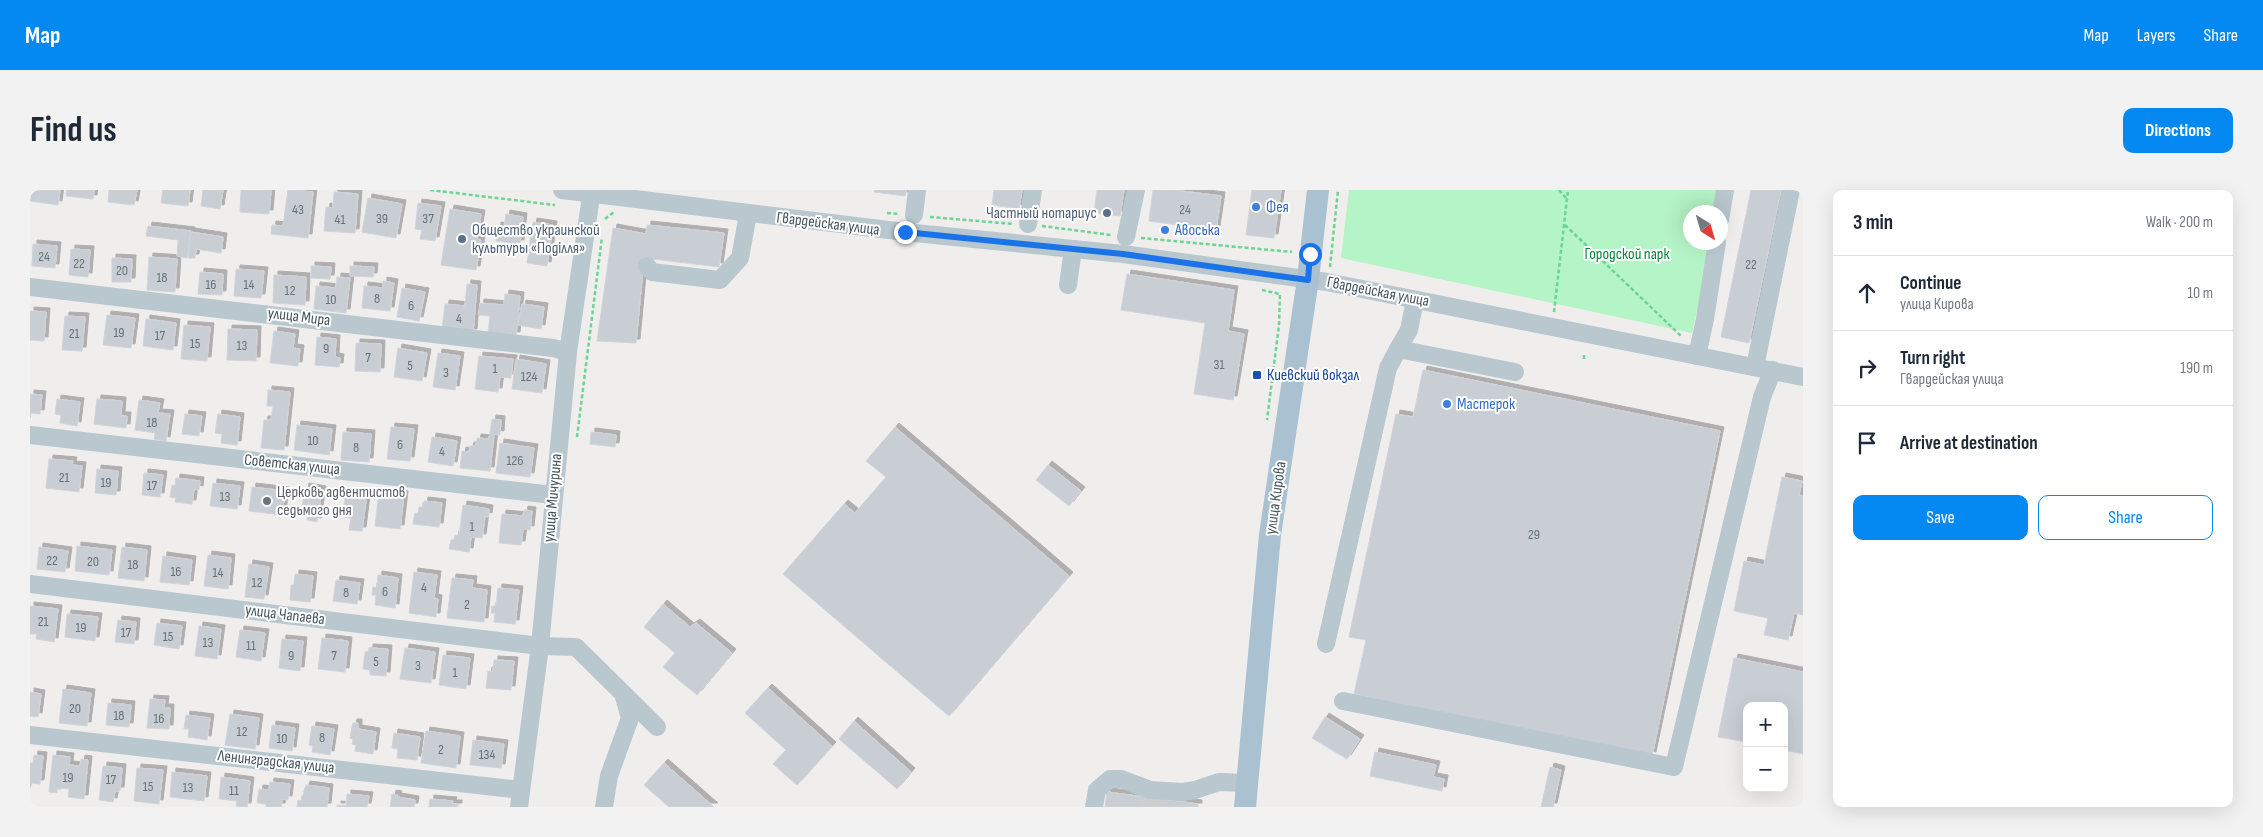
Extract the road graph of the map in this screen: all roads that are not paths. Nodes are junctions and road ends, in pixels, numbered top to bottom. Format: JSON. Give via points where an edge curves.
{"nodes":[{"id":1,"x":917,"y":190,"type":"edge"},
{"id":2,"x":1034,"y":190,"type":"edge"},
{"id":3,"x":1136,"y":190,"type":"edge"},
{"id":4,"x":1318,"y":190,"type":"edge"},
{"id":5,"x":1725,"y":190,"type":"edge"},
{"id":6,"x":1791,"y":190,"type":"edge"},
{"id":7,"x":592,"y":192,"type":"edge"},
{"id":8,"x":559,"y":197,"type":"edge"},
{"id":9,"x":1722,"y":205,"type":"edge"},
{"id":10,"x":748,"y":214,"type":"junction"},
{"id":11,"x":914,"y":215,"type":"road end"},
{"id":12,"x":1028,"y":224,"type":"road end"},
{"id":13,"x":1126,"y":236,"type":"road end"},
{"id":14,"x":1073,"y":249,"type":"junction"},
{"id":15,"x":1716,"y":250,"type":"edge"},
{"id":16,"x":646,"y":266,"type":"dead end"},
{"id":17,"x":1308,"y":280,"type":"junction"},
{"id":18,"x":1068,"y":285,"type":"dead end"},
{"id":19,"x":30,"y":287,"type":"edge"},
{"id":20,"x":1415,"y":300,"type":"junction"},
{"id":21,"x":1398,"y":349,"type":"junction"},
{"id":22,"x":568,"y":352,"type":"junction"},
{"id":23,"x":1697,"y":356,"type":"junction"},
{"id":24,"x":1754,"y":367,"type":"junction"},
{"id":25,"x":1773,"y":370,"type":"junction"},
{"id":26,"x":1515,"y":372,"type":"dead end"},
{"id":27,"x":1803,"y":377,"type":"edge"},
{"id":28,"x":30,"y":435,"type":"edge"},
{"id":29,"x":553,"y":495,"type":"junction"},
{"id":30,"x":30,"y":584,"type":"edge"},
{"id":31,"x":1326,"y":644,"type":"dead end"},
{"id":32,"x":540,"y":646,"type":"junction"},
{"id":33,"x":623,"y":694,"type":"junction"},
{"id":34,"x":1343,"y":700,"type":"dead end"},
{"id":35,"x":657,"y":727,"type":"dead end"},
{"id":36,"x":30,"y":735,"type":"edge"},
{"id":37,"x":520,"y":799,"type":"edge"},
{"id":38,"x":1246,"y":800,"type":"edge"},
{"id":39,"x":604,"y":807,"type":"edge"},
{"id":40,"x":1094,"y":807,"type":"edge"}],
"edges":[{"from":1,"to":11,"type":"street"},
{"from":2,"to":12,"type":"street"},
{"from":3,"to":13,"type":"street"},
{"from":4,"to":17,"type":"main road","name":"улица Кирова"},
{"from":5,"to":9,"type":"street"},
{"from":6,"to":24,"type":"street"},
{"from":7,"to":8,"type":"street","name":"Гвардейская улица"},
{"from":7,"to":10,"type":"street","name":"Гвардейская улица"},
{"from":7,"to":22,"type":"street","name":"улица Мичурина"},
{"from":10,"to":14,"type":"street","name":"Гвардейская улица"},
{"from":10,"to":16,"type":"street","via":[[740,258],[720,280],[652,272]]},
{"from":14,"to":17,"type":"street","name":"Гвардейская улица"},
{"from":14,"to":18,"type":"street"},
{"from":15,"to":23,"type":"street"},
{"from":17,"to":20,"type":"street","name":"Гвардейская улица"},
{"from":17,"to":38,"type":"main road","name":"улица Кирова","via":[[1270,535]]},
{"from":19,"to":22,"type":"street","name":"улица Мира","via":[[408,330]]},
{"from":20,"to":21,"type":"street","via":[[1409,330]]},
{"from":20,"to":23,"type":"street","name":"Гвардейская улица"},
{"from":21,"to":26,"type":"street"},
{"from":21,"to":31,"type":"street","via":[[1388,368]]},
{"from":22,"to":29,"type":"street","name":"улица Мичурина"},
{"from":23,"to":24,"type":"street","name":"Гвардейская улица"},
{"from":24,"to":25,"type":"street","name":"Гвардейская улица"},
{"from":25,"to":27,"type":"street","name":"Гвардейская улица"},
{"from":25,"to":34,"type":"street","via":[[1762,396],[1674,767]]},
{"from":28,"to":29,"type":"street","name":"Советская улица"},
{"from":29,"to":32,"type":"street","name":"улица Мичурина"},
{"from":30,"to":32,"type":"street","name":"улица Чапаева"},
{"from":32,"to":33,"type":"street","name":"улица Чапаева","via":[[576,647]]},
{"from":32,"to":37,"type":"street","name":"улица Мичурина"},
{"from":33,"to":35,"type":"street","name":"улица Чапаева"},
{"from":33,"to":39,"type":"street","via":[[630,718],[609,776]]},
{"from":36,"to":37,"type":"street","name":"Ленинградская улица"},
{"from":38,"to":40,"type":"street","via":[[1219,782],[1182,792],[1150,790],[1121,779],[1110,779],[1097,790]]}]}
